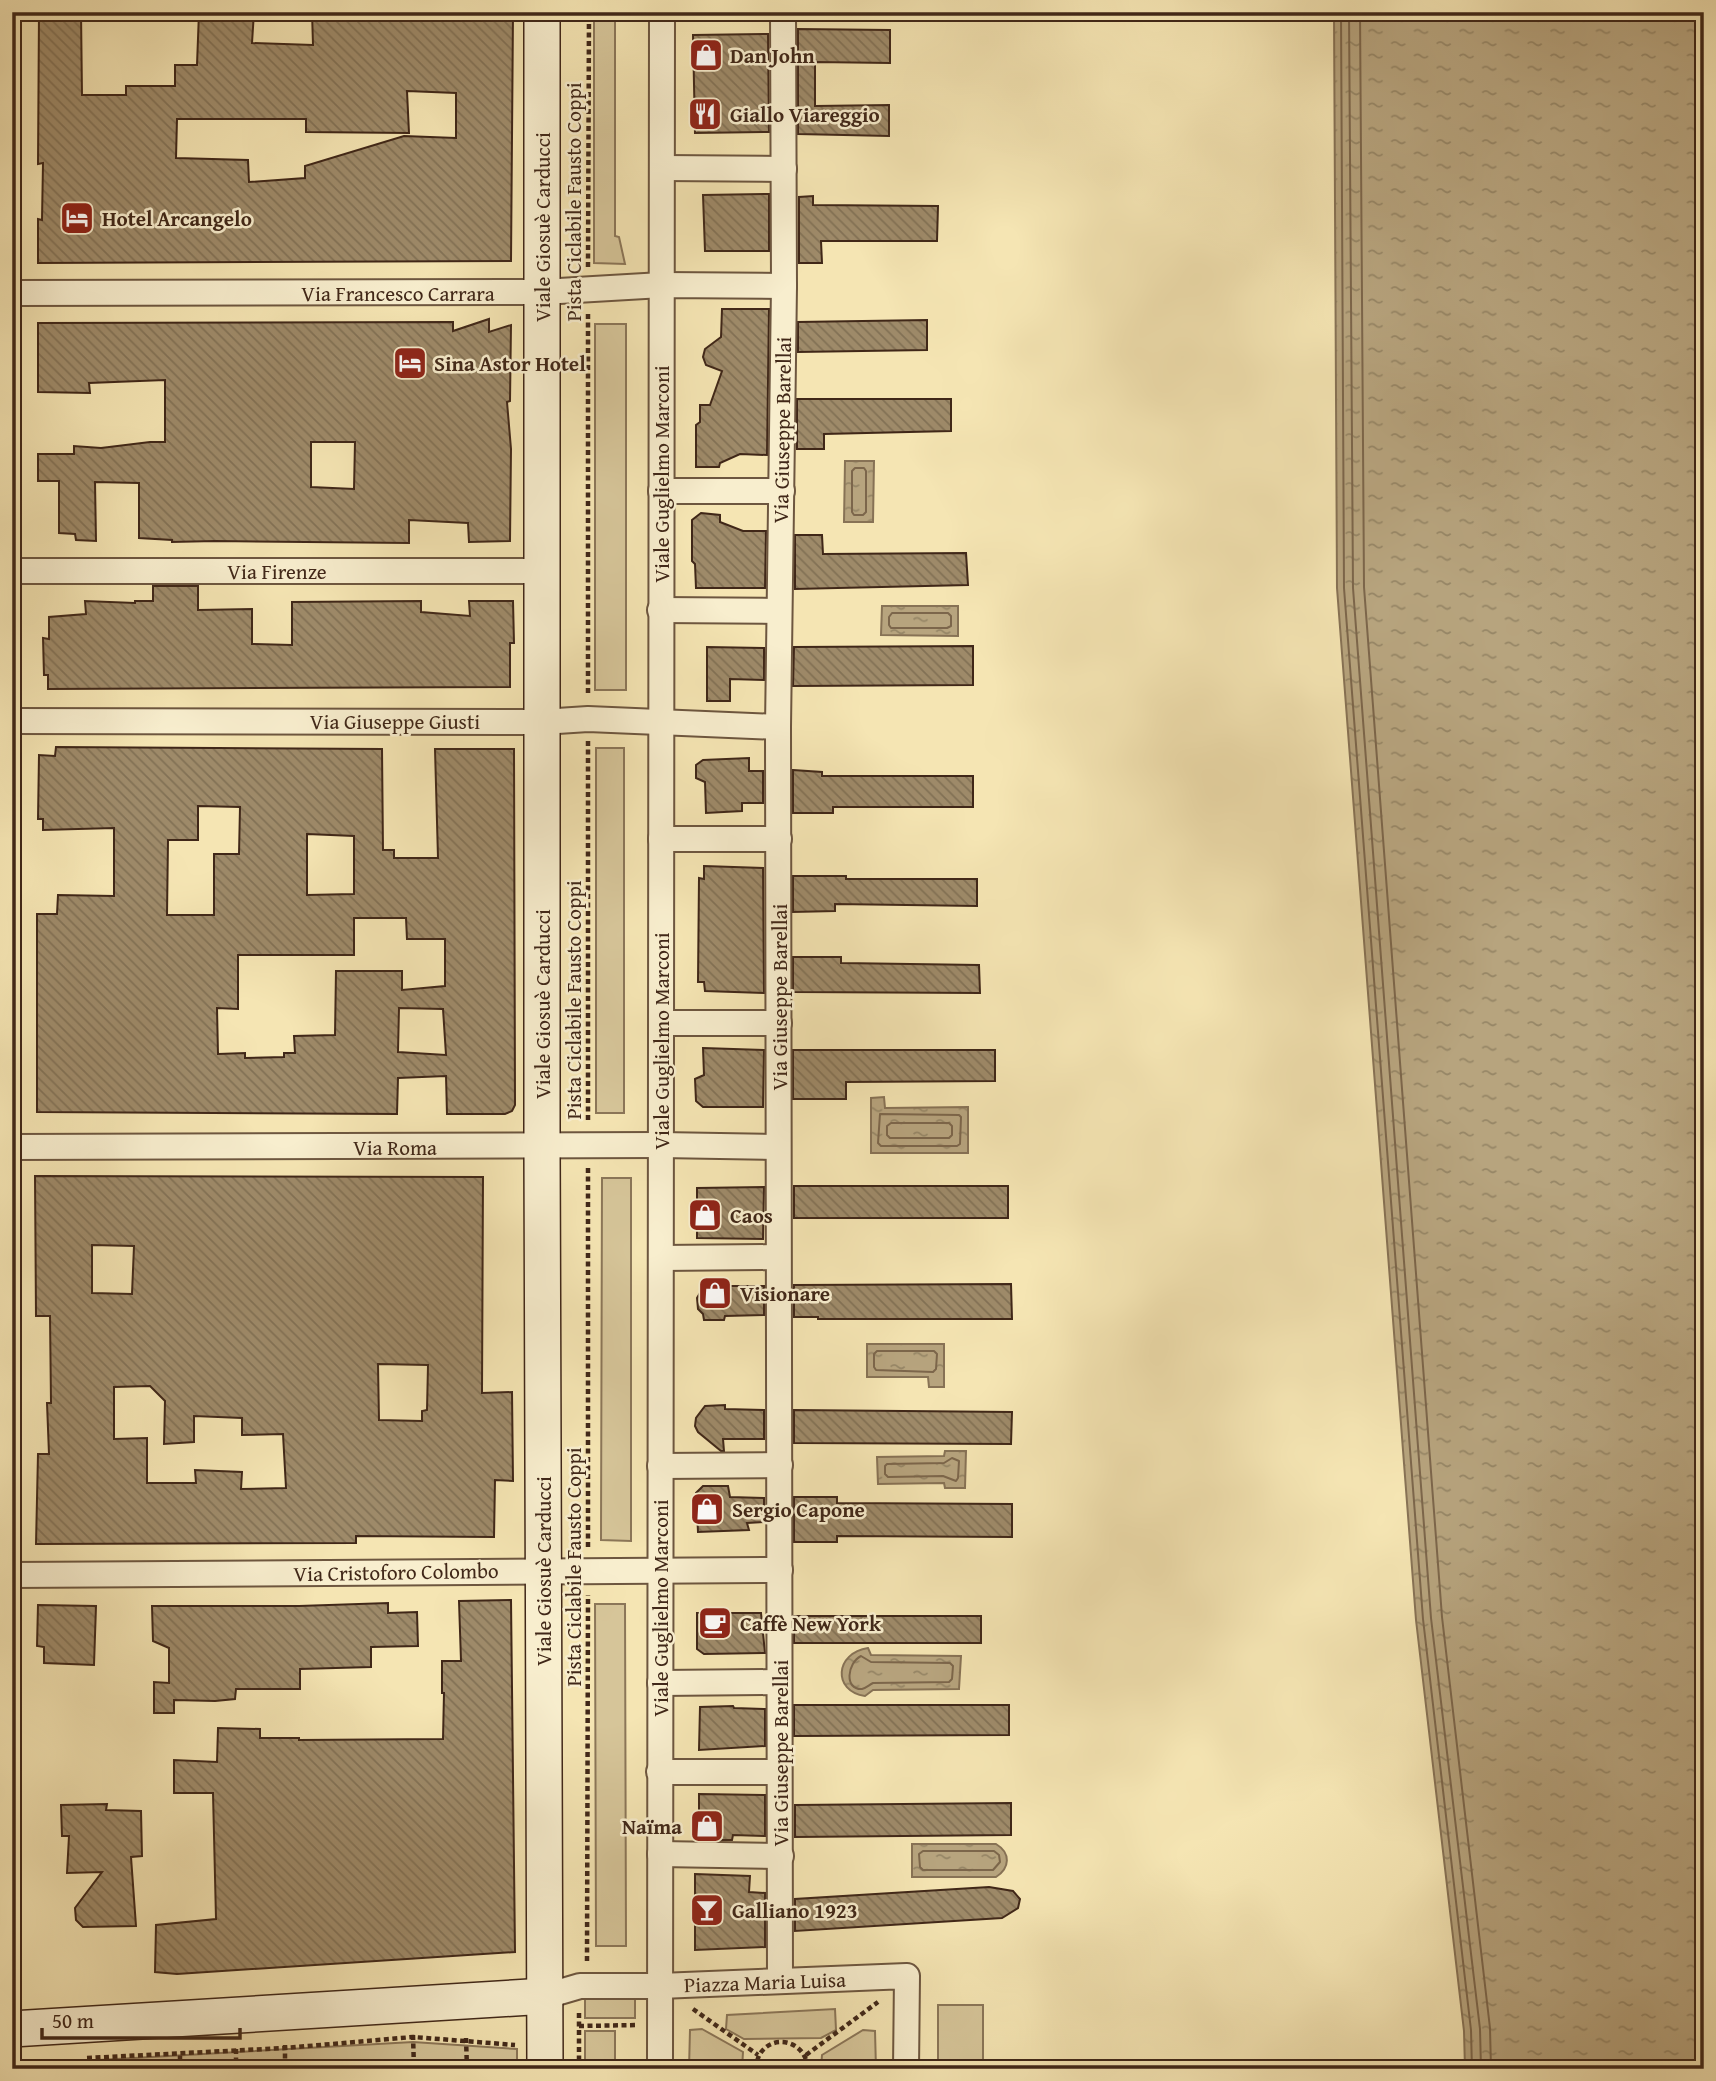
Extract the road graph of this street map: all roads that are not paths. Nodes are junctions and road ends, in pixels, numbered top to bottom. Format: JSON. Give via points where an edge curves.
{"nodes":[{"id":1,"x":542,"y":12,"type":"edge"},
{"id":2,"x":662,"y":12,"type":"edge"},
{"id":3,"x":783,"y":12,"type":"edge"},
{"id":4,"x":663,"y":168,"type":"junction"},
{"id":5,"x":784,"y":169,"type":"junction"},
{"id":6,"x":662,"y":285,"type":"junction"},
{"id":7,"x":784,"y":286,"type":"junction"},
{"id":8,"x":542,"y":292,"type":"junction"},
{"id":9,"x":12,"y":293,"type":"edge"},
{"id":10,"x":661,"y":491,"type":"junction"},
{"id":11,"x":782,"y":491,"type":"junction"},
{"id":12,"x":12,"y":571,"type":"edge"},
{"id":13,"x":542,"y":571,"type":"junction"},
{"id":14,"x":660,"y":610,"type":"junction"},
{"id":15,"x":779,"y":611,"type":"junction"},
{"id":16,"x":12,"y":721,"type":"edge"},
{"id":17,"x":542,"y":722,"type":"junction"},
{"id":18,"x":661,"y":722,"type":"junction"},
{"id":19,"x":778,"y":727,"type":"junction"},
{"id":20,"x":661,"y":839,"type":"junction"},
{"id":21,"x":779,"y":839,"type":"junction"},
{"id":22,"x":662,"y":1023,"type":"junction"},
{"id":23,"x":779,"y":1023,"type":"junction"},
{"id":24,"x":661,"y":1145,"type":"junction"},
{"id":25,"x":12,"y":1147,"type":"edge"},
{"id":26,"x":542,"y":1147,"type":"junction"},
{"id":27,"x":778,"y":1147,"type":"junction"},
{"id":28,"x":778,"y":1257,"type":"junction"},
{"id":29,"x":661,"y":1258,"type":"junction"},
{"id":30,"x":780,"y":1465,"type":"junction"},
{"id":31,"x":660,"y":1466,"type":"junction"},
{"id":32,"x":780,"y":1570,"type":"junction"},
{"id":33,"x":544,"y":1571,"type":"junction"},
{"id":34,"x":659,"y":1571,"type":"junction"},
{"id":35,"x":12,"y":1575,"type":"edge"},
{"id":36,"x":778,"y":1682,"type":"junction"},
{"id":37,"x":660,"y":1683,"type":"junction"},
{"id":38,"x":659,"y":1772,"type":"junction"},
{"id":39,"x":779,"y":1772,"type":"junction"},
{"id":40,"x":660,"y":1854,"type":"junction"},
{"id":41,"x":780,"y":1856,"type":"junction"},
{"id":42,"x":780,"y":1981,"type":"junction"},
{"id":43,"x":660,"y":1986,"type":"junction"},
{"id":44,"x":546,"y":1996,"type":"junction"},
{"id":45,"x":12,"y":2029,"type":"edge"},
{"id":46,"x":556,"y":2052,"type":"edge"},
{"id":47,"x":660,"y":2069,"type":"edge"},
{"id":48,"x":906,"y":2069,"type":"edge"}],
"edges":[{"from":1,"to":8,"type":"street","name":"Viale Giosuè Carducci"},
{"from":2,"to":4,"type":"street","name":"Viale Guglielmo Marconi"},
{"from":3,"to":5,"type":"street","name":"Via Giuseppe Barellai"},
{"from":4,"to":5,"type":"street"},
{"from":4,"to":6,"type":"street","name":"Viale Guglielmo Marconi"},
{"from":5,"to":7,"type":"street","name":"Via Giuseppe Barellai"},
{"from":6,"to":7,"type":"street","name":"Via Francesco Carrara"},
{"from":6,"to":8,"type":"street","name":"Via Francesco Carrara"},
{"from":6,"to":10,"type":"street","name":"Viale Guglielmo Marconi"},
{"from":7,"to":11,"type":"street","name":"Via Giuseppe Barellai"},
{"from":8,"to":9,"type":"street","name":"Via Francesco Carrara"},
{"from":8,"to":13,"type":"street","name":"Viale Giosuè Carducci"},
{"from":10,"to":11,"type":"street"},
{"from":10,"to":14,"type":"street","name":"Viale Guglielmo Marconi"},
{"from":11,"to":15,"type":"street","name":"Via Giuseppe Barellai"},
{"from":12,"to":13,"type":"street","name":"Via Firenze"},
{"from":13,"to":17,"type":"street","name":"Viale Giosuè Carducci"},
{"from":14,"to":15,"type":"street"},
{"from":14,"to":18,"type":"street","name":"Viale Guglielmo Marconi"},
{"from":15,"to":19,"type":"street","name":"Via Giuseppe Barellai"},
{"from":16,"to":17,"type":"street","name":"Via Giuseppe Giusti"},
{"from":17,"to":18,"type":"street","name":"Via Giuseppe Giusti"},
{"from":17,"to":26,"type":"street","name":"Viale Giosuè Carducci"},
{"from":18,"to":19,"type":"street","name":"Via Giuseppe Giusti"},
{"from":18,"to":20,"type":"street","name":"Viale Guglielmo Marconi"},
{"from":19,"to":21,"type":"street","name":"Via Giuseppe Barellai"},
{"from":20,"to":21,"type":"street"},
{"from":20,"to":22,"type":"street","name":"Viale Guglielmo Marconi"},
{"from":21,"to":23,"type":"street","name":"Via Giuseppe Barellai"},
{"from":22,"to":23,"type":"street"},
{"from":22,"to":24,"type":"street","name":"Viale Guglielmo Marconi"},
{"from":23,"to":27,"type":"street","name":"Via Giuseppe Barellai"},
{"from":24,"to":26,"type":"street","name":"Via Roma"},
{"from":24,"to":27,"type":"street","name":"Via Roma"},
{"from":24,"to":29,"type":"street","name":"Viale Guglielmo Marconi"},
{"from":25,"to":26,"type":"street","name":"Via Roma"},
{"from":26,"to":33,"type":"street","name":"Viale Giosuè Carducci"},
{"from":27,"to":28,"type":"street","name":"Via Giuseppe Barellai"},
{"from":28,"to":29,"type":"street"},
{"from":28,"to":30,"type":"street","name":"Via Giuseppe Barellai"},
{"from":29,"to":31,"type":"street","name":"Viale Guglielmo Marconi"},
{"from":30,"to":31,"type":"street"},
{"from":30,"to":32,"type":"street","name":"Via Giuseppe Barellai"},
{"from":31,"to":34,"type":"street","name":"Viale Guglielmo Marconi"},
{"from":32,"to":34,"type":"street","name":"Via Cristoforo Colombo"},
{"from":32,"to":36,"type":"street","name":"Via Giuseppe Barellai"},
{"from":33,"to":34,"type":"street","name":"Via Cristoforo Colombo"},
{"from":33,"to":35,"type":"street","name":"Via Cristoforo Colombo"},
{"from":33,"to":44,"type":"street","name":"Viale Giosuè Carducci"},
{"from":34,"to":37,"type":"street","name":"Viale Guglielmo Marconi"},
{"from":36,"to":37,"type":"street"},
{"from":36,"to":39,"type":"street","name":"Via Giuseppe Barellai"},
{"from":37,"to":38,"type":"street","name":"Viale Guglielmo Marconi"},
{"from":38,"to":39,"type":"street"},
{"from":38,"to":40,"type":"street","name":"Viale Guglielmo Marconi"},
{"from":39,"to":41,"type":"street","name":"Via Giuseppe Barellai"},
{"from":40,"to":41,"type":"street"},
{"from":40,"to":43,"type":"street","name":"Viale Guglielmo Marconi"},
{"from":41,"to":42,"type":"street","name":"Via Giuseppe Barellai"},
{"from":42,"to":43,"type":"street","name":"Piazza Maria Luisa"},
{"from":42,"to":48,"type":"street","name":"Piazza Maria Luisa","via":[[907,1976]]},
{"from":43,"to":44,"type":"street","via":[[580,1986]]},
{"from":43,"to":47,"type":"street","name":"Viale Guglielmo Marconi"},
{"from":44,"to":45,"type":"street"},
{"from":44,"to":46,"type":"street","name":"Viale Giosuè Carducci"}]}
